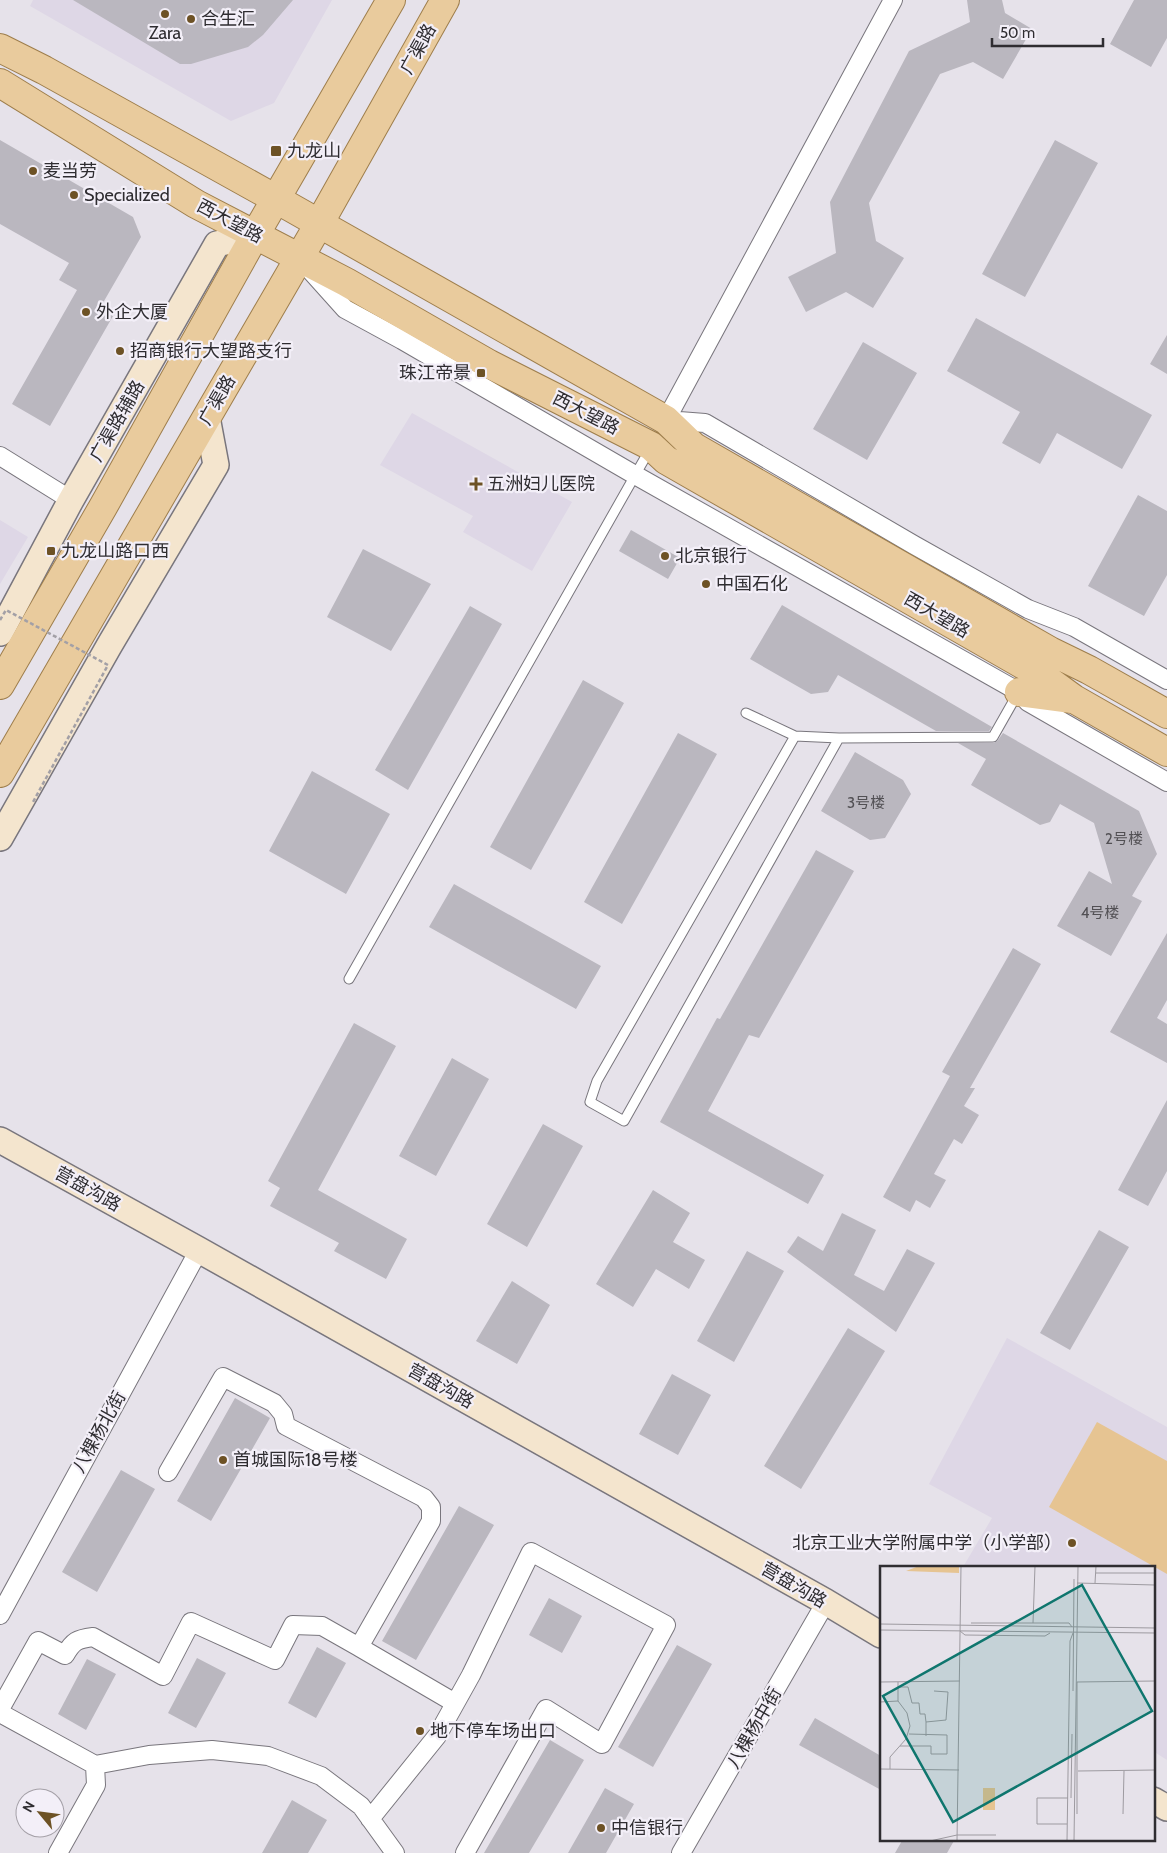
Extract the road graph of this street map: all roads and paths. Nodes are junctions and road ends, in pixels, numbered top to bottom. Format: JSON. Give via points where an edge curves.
{"nodes":[{"id":1,"x":391,"y":0,"type":"edge"},
{"id":2,"x":445,"y":0,"type":"edge"},
{"id":3,"x":893,"y":0,"type":"edge"},
{"id":4,"x":0,"y":48,"type":"edge"},
{"id":5,"x":0,"y":83,"type":"edge"},
{"id":6,"x":276,"y":199,"type":"junction"},
{"id":7,"x":320,"y":224,"type":"junction"},
{"id":8,"x":255,"y":235,"type":"junction"},
{"id":9,"x":300,"y":258,"type":"junction"},
{"id":10,"x":178,"y":371,"type":"junction"},
{"id":11,"x":207,"y":418,"type":"junction"},
{"id":12,"x":666,"y":420,"type":"junction"},
{"id":13,"x":651,"y":446,"type":"junction"},
{"id":14,"x":0,"y":456,"type":"edge"},
{"id":15,"x":94,"y":460,"type":"junction"},
{"id":16,"x":635,"y":475,"type":"junction"},
{"id":17,"x":71,"y":500,"type":"junction"},
{"id":18,"x":0,"y":620,"type":"edge"},
{"id":19,"x":0,"y":633,"type":"edge"},
{"id":20,"x":1167,"y":680,"type":"edge"},
{"id":21,"x":0,"y":685,"type":"edge"},
{"id":22,"x":1019,"y":692,"type":"junction"},
{"id":23,"x":1074,"y":699,"type":"junction"},
{"id":24,"x":746,"y":713,"type":"dead end"},
{"id":25,"x":1167,"y":714,"type":"edge"},
{"id":26,"x":795,"y":736,"type":"junction"},
{"id":27,"x":839,"y":738,"type":"junction"},
{"id":28,"x":1167,"y":752,"type":"edge"},
{"id":29,"x":0,"y":773,"type":"edge"},
{"id":30,"x":1167,"y":782,"type":"edge"},
{"id":31,"x":33,"y":802,"type":"dead end"},
{"id":32,"x":0,"y":838,"type":"edge"},
{"id":33,"x":349,"y":979,"type":"dead end"},
{"id":34,"x":0,"y":1140,"type":"edge"},
{"id":35,"x":199,"y":1250,"type":"junction"},
{"id":36,"x":168,"y":1472,"type":"dead end"},
{"id":37,"x":826,"y":1602,"type":"junction"},
{"id":38,"x":0,"y":1615,"type":"edge"},
{"id":39,"x":880,"y":1634,"type":"edge"},
{"id":40,"x":359,"y":1648,"type":"junction"},
{"id":41,"x":455,"y":1703,"type":"junction"},
{"id":42,"x":0,"y":1711,"type":"edge"},
{"id":43,"x":406,"y":1757,"type":"dead end"},
{"id":44,"x":95,"y":1764,"type":"junction"},
{"id":45,"x":1154,"y":1801,"type":"edge"},
{"id":46,"x":1167,"y":1808,"type":"edge"},
{"id":47,"x":375,"y":1813,"type":"junction"},
{"id":48,"x":58,"y":1853,"type":"edge"},
{"id":49,"x":395,"y":1853,"type":"edge"},
{"id":50,"x":465,"y":1853,"type":"edge"},
{"id":51,"x":681,"y":1853,"type":"edge"}],
"edges":[{"from":1,"to":6,"type":"main road"},
{"from":2,"to":7,"type":"main road","name":"广渠路"},
{"from":3,"to":12,"type":"street"},
{"from":4,"to":6,"type":"main road","name":"西大望路"},
{"from":5,"to":8,"type":"main road","name":"西大望路","via":[[196,204]]},
{"from":6,"to":7,"type":"main road","name":"西大望路"},
{"from":6,"to":8,"type":"main road"},
{"from":7,"to":9,"type":"main road","name":"广渠路"},
{"from":7,"to":12,"type":"main road","name":"西大望路"},
{"from":8,"to":9,"type":"main road","name":"西大望路"},
{"from":8,"to":10,"type":"main road"},
{"from":8,"to":15,"type":"street","name":"广渠路辅路","via":[[217,244]]},
{"from":9,"to":11,"type":"main road","name":"广渠路"},
{"from":9,"to":13,"type":"main road","name":"西大望路","via":[[489,364]]},
{"from":9,"to":16,"type":"street","via":[[345,309]]},
{"from":10,"to":15,"type":"street","via":[[148,395],[126,430]]},
{"from":10,"to":21,"type":"main road"},
{"from":11,"to":29,"type":"main road","name":"广渠路"},
{"from":11,"to":32,"type":"street","via":[[216,465]]},
{"from":12,"to":20,"type":"street","via":[[705,423],[1028,609],[1074,627]]},
{"from":12,"to":25,"type":"main road","name":"西大望路","via":[[694,447],[1050,651]]},
{"from":13,"to":16,"type":"lane"},
{"from":13,"to":23,"type":"main road","name":"西大望路","via":[[666,460],[1041,675]]},
{"from":14,"to":17,"type":"street"},
{"from":15,"to":17,"type":"street","name":"广渠路辅路"},
{"from":16,"to":22,"type":"street"},
{"from":16,"to":33,"type":"lane"},
{"from":17,"to":19,"type":"street","name":"广渠路辅路"},
{"from":18,"to":31,"type":"path","bridge":true,"via":[[6,610],[108,665]]},
{"from":22,"to":23,"type":"main road"},
{"from":22,"to":27,"type":"lane","via":[[994,738]]},
{"from":22,"to":30,"type":"street","via":[[1028,702]]},
{"from":23,"to":28,"type":"main road","name":"西大望路"},
{"from":24,"to":26,"type":"lane"},
{"from":26,"to":27,"type":"lane"},
{"from":26,"to":27,"type":"lane","via":[[597,1081],[590,1102],[624,1121]]},
{"from":34,"to":35,"type":"street","name":"营盘沟路"},
{"from":35,"to":37,"type":"street","name":"营盘沟路"},
{"from":35,"to":38,"type":"street","name":"八棵杨北街"},
{"from":36,"to":40,"type":"street","via":[[224,1377],[274,1403],[283,1414],[286,1426],[424,1498],[431,1507],[431,1521]]},
{"from":37,"to":39,"type":"street","name":"营盘沟路"},
{"from":37,"to":51,"type":"street","name":"八棵杨中街"},
{"from":40,"to":41,"type":"street"},
{"from":40,"to":42,"type":"street","via":[[322,1626],[293,1625],[275,1660],[191,1622],[164,1676],[93,1637],[80,1638],[71,1644],[65,1655],[38,1641]]},
{"from":41,"to":47,"type":"street","via":[[437,1736]]},
{"from":41,"to":50,"type":"street","via":[[531,1552],[666,1625],[602,1744],[546,1709]]},
{"from":42,"to":44,"type":"street"},
{"from":43,"to":47,"type":"street"},
{"from":44,"to":47,"type":"street","via":[[149,1755],[212,1750],[268,1756],[321,1776]]},
{"from":44,"to":48,"type":"street","via":[[96,1784]]},
{"from":45,"to":46,"type":"street"},
{"from":47,"to":49,"type":"street"}]}
